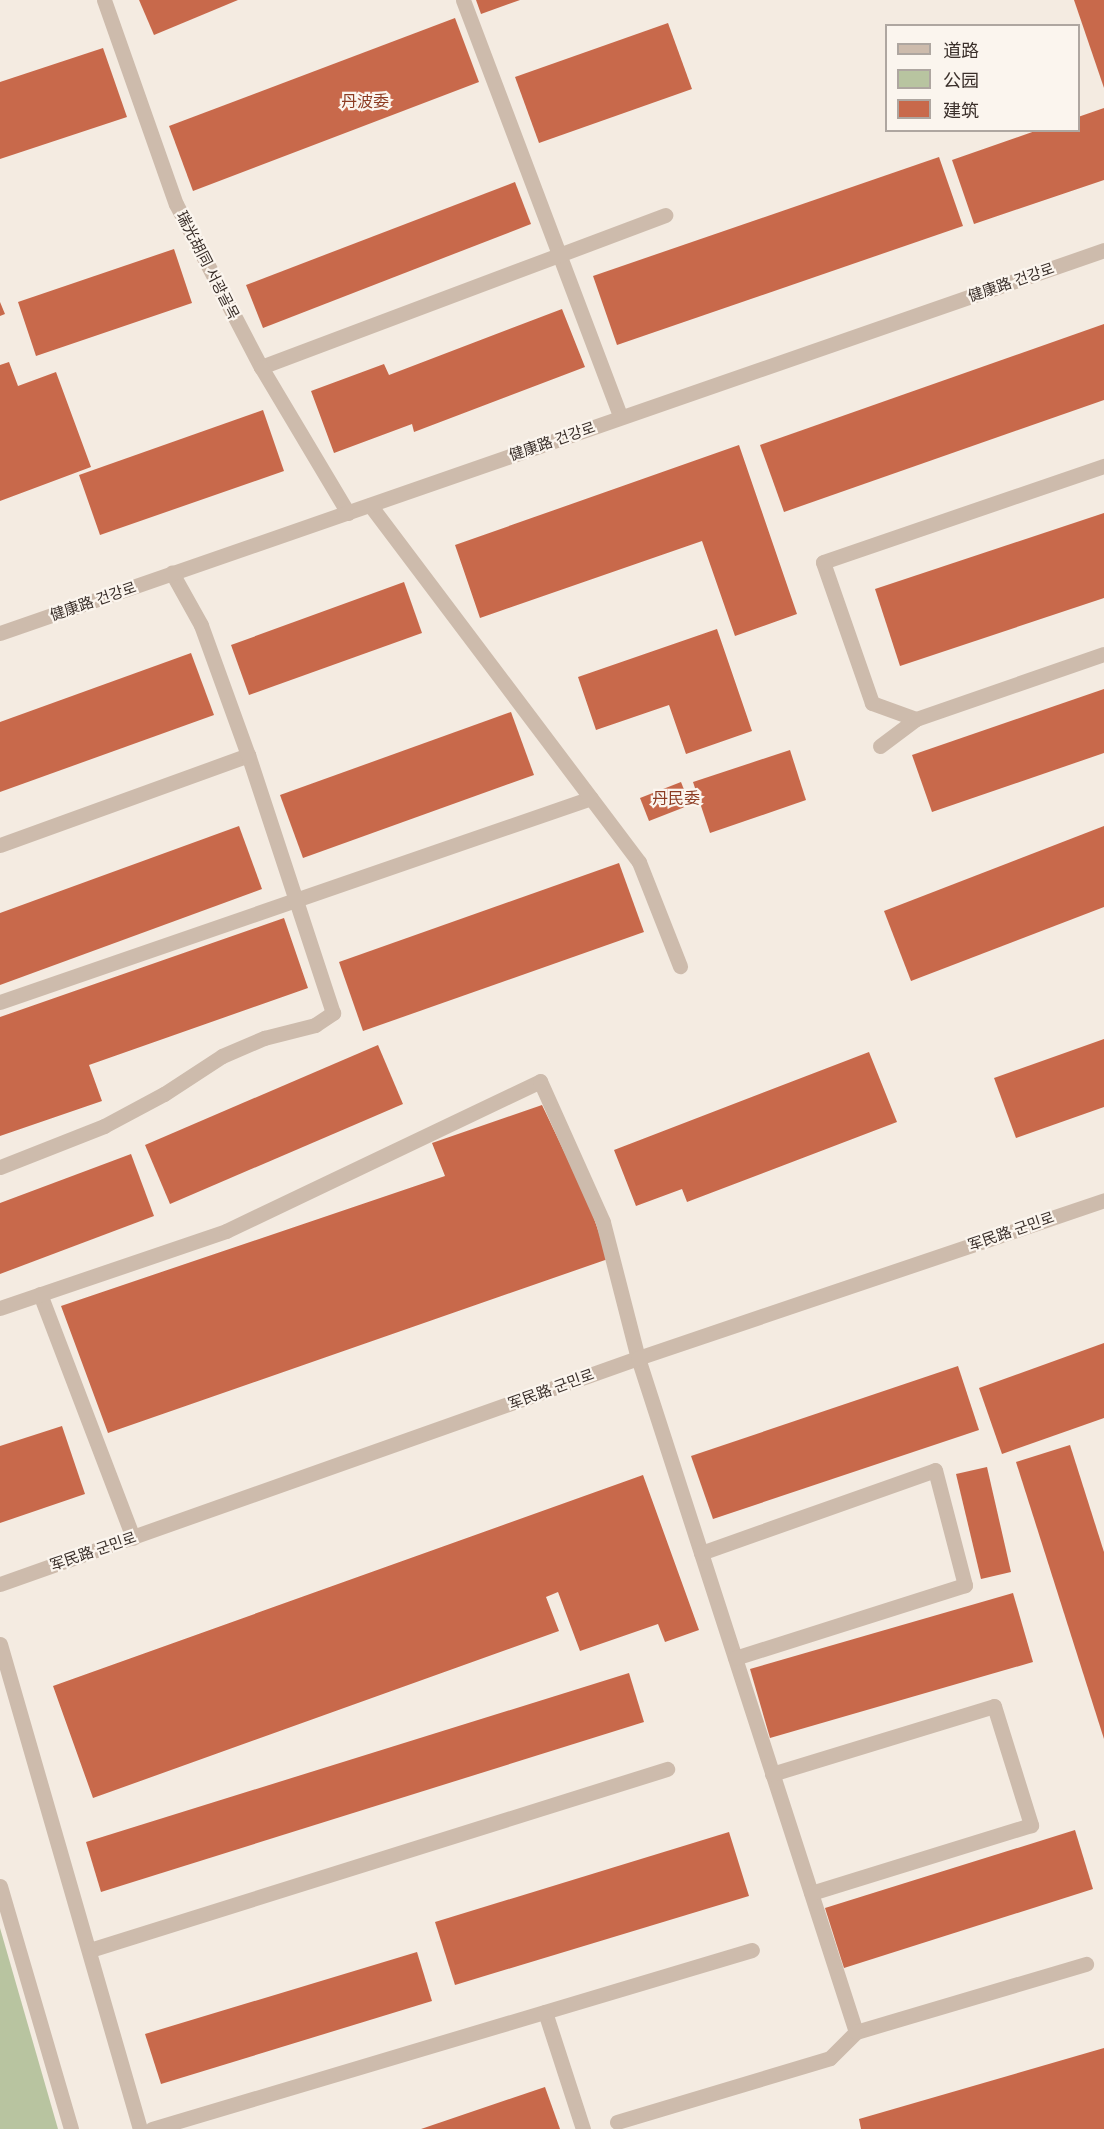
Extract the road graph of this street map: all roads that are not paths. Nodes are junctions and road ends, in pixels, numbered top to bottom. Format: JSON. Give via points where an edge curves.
{"nodes":[{"id":1,"x":104,"y":0,"type":"edge"},
{"id":2,"x":463,"y":0,"type":"edge"},
{"id":3,"x":665,"y":215,"type":"dead end"},
{"id":4,"x":1104,"y":250,"type":"edge"},
{"id":5,"x":560,"y":253,"type":"junction"},
{"id":6,"x":261,"y":367,"type":"junction"},
{"id":7,"x":620,"y":416,"type":"junction"},
{"id":8,"x":1104,"y":466,"type":"edge"},
{"id":9,"x":370,"y":505,"type":"junction"},
{"id":10,"x":348,"y":513,"type":"junction"},
{"id":11,"x":172,"y":573,"type":"junction"},
{"id":12,"x":0,"y":633,"type":"edge"},
{"id":13,"x":1104,"y":654,"type":"edge"},
{"id":14,"x":916,"y":718,"type":"junction"},
{"id":15,"x":880,"y":746,"type":"dead end"},
{"id":16,"x":248,"y":755,"type":"junction"},
{"id":17,"x":591,"y":798,"type":"junction"},
{"id":18,"x":0,"y":845,"type":"edge"},
{"id":19,"x":296,"y":897,"type":"junction"},
{"id":20,"x":680,"y":966,"type":"dead end"},
{"id":21,"x":0,"y":1002,"type":"edge"},
{"id":22,"x":0,"y":1167,"type":"edge"},
{"id":23,"x":1104,"y":1200,"type":"edge"},
{"id":24,"x":40,"y":1294,"type":"junction"},
{"id":25,"x":0,"y":1308,"type":"edge"},
{"id":26,"x":638,"y":1358,"type":"junction"},
{"id":27,"x":133,"y":1538,"type":"junction"},
{"id":28,"x":701,"y":1553,"type":"junction"},
{"id":29,"x":0,"y":1584,"type":"edge"},
{"id":30,"x":0,"y":1644,"type":"edge"},
{"id":31,"x":735,"y":1658,"type":"junction"},
{"id":32,"x":667,"y":1769,"type":"dead end"},
{"id":33,"x":772,"y":1774,"type":"junction"},
{"id":34,"x":0,"y":1886,"type":"edge"},
{"id":35,"x":811,"y":1893,"type":"junction"},
{"id":36,"x":90,"y":1950,"type":"junction"},
{"id":37,"x":752,"y":1950,"type":"dead end"},
{"id":38,"x":1086,"y":1964,"type":"dead end"},
{"id":39,"x":545,"y":2012,"type":"junction"},
{"id":40,"x":856,"y":2032,"type":"junction"},
{"id":41,"x":617,"y":2122,"type":"dead end"},
{"id":42,"x":71,"y":2129,"type":"edge"},
{"id":43,"x":140,"y":2129,"type":"edge"},
{"id":44,"x":152,"y":2129,"type":"edge"},
{"id":45,"x":583,"y":2129,"type":"edge"}],
"edges":[{"from":1,"to":6,"type":"street","name":"瑞光胡同 서광골목","via":[[176,204]]},
{"from":2,"to":5,"type":"street"},
{"from":3,"to":5,"type":"street"},
{"from":4,"to":7,"type":"street","name":"健康路 건강로"},
{"from":5,"to":6,"type":"street"},
{"from":5,"to":7,"type":"street"},
{"from":6,"to":10,"type":"street","name":"瑞光胡同 서광골목"},
{"from":7,"to":9,"type":"street","name":"健康路 건강로"},
{"from":8,"to":14,"type":"street","via":[[823,562],[872,703]]},
{"from":9,"to":10,"type":"street","name":"健康路 건강로"},
{"from":9,"to":17,"type":"street"},
{"from":10,"to":11,"type":"street","name":"健康路 건강로"},
{"from":11,"to":12,"type":"street","name":"健康路 건강로"},
{"from":11,"to":16,"type":"street","via":[[201,625]]},
{"from":13,"to":14,"type":"street"},
{"from":14,"to":15,"type":"street"},
{"from":16,"to":18,"type":"street"},
{"from":16,"to":19,"type":"street"},
{"from":17,"to":19,"type":"street"},
{"from":17,"to":20,"type":"street","via":[[639,862]]},
{"from":19,"to":21,"type":"street"},
{"from":19,"to":22,"type":"street","via":[[333,1013],[315,1025],[264,1038],[222,1056],[164,1094],[104,1126]]},
{"from":23,"to":26,"type":"street","name":"军民路 군민로"},
{"from":24,"to":25,"type":"street"},
{"from":24,"to":26,"type":"street","via":[[226,1231],[540,1081],[603,1222]]},
{"from":24,"to":27,"type":"street"},
{"from":26,"to":27,"type":"street","name":"军民路 군민로"},
{"from":26,"to":28,"type":"street"},
{"from":27,"to":29,"type":"street","name":"军民路 군민로"},
{"from":28,"to":31,"type":"street"},
{"from":28,"to":31,"type":"street","via":[[935,1470],[965,1585]]},
{"from":30,"to":36,"type":"street"},
{"from":31,"to":33,"type":"street"},
{"from":32,"to":36,"type":"street"},
{"from":33,"to":35,"type":"street"},
{"from":33,"to":35,"type":"street","via":[[994,1706],[1031,1825]]},
{"from":34,"to":42,"type":"street"},
{"from":35,"to":40,"type":"street"},
{"from":36,"to":43,"type":"street"},
{"from":37,"to":39,"type":"street"},
{"from":38,"to":40,"type":"street"},
{"from":39,"to":44,"type":"street"},
{"from":39,"to":45,"type":"street"},
{"from":40,"to":41,"type":"street","via":[[830,2058]]}]}
